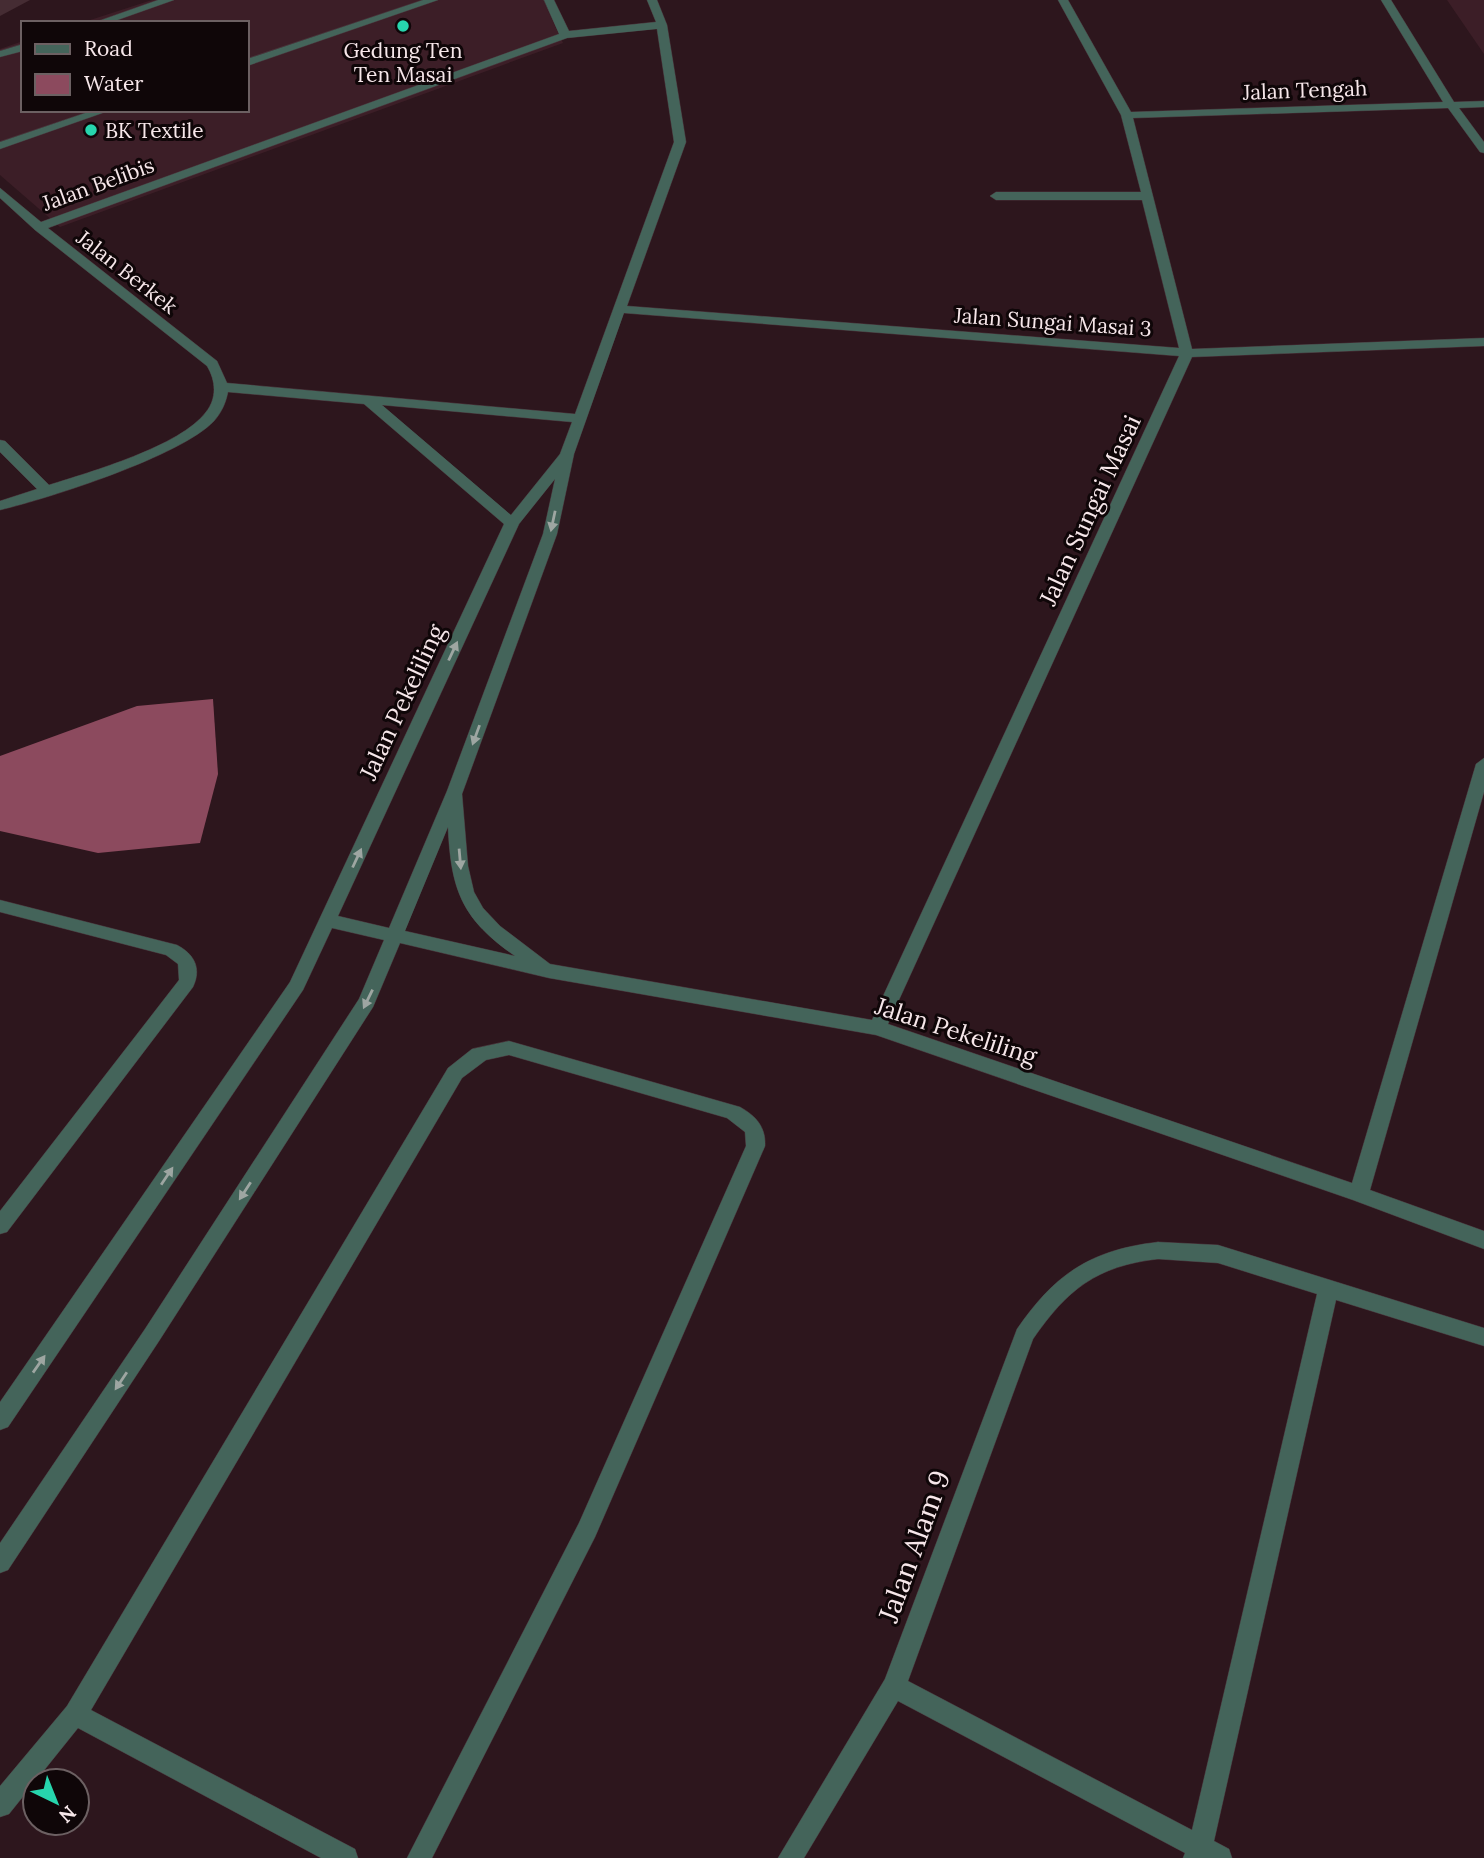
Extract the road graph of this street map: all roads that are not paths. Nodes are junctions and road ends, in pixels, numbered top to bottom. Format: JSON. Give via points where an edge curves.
{"nodes":[{"id":1,"x":169,"y":0,"type":"edge"},
{"id":2,"x":433,"y":0,"type":"edge"},
{"id":3,"x":549,"y":0,"type":"edge"},
{"id":4,"x":652,"y":0,"type":"edge"},
{"id":5,"x":1063,"y":0,"type":"edge"},
{"id":6,"x":1386,"y":0,"type":"edge"},
{"id":7,"x":104,"y":21,"type":"edge"},
{"id":8,"x":662,"y":24,"type":"junction"},
{"id":9,"x":565,"y":35,"type":"junction"},
{"id":10,"x":21,"y":48,"type":"edge"},
{"id":11,"x":1,"y":54,"type":"edge"},
{"id":12,"x":248,"y":63,"type":"edge"},
{"id":13,"x":1484,"y":104,"type":"edge"},
{"id":14,"x":1451,"y":105,"type":"junction"},
{"id":15,"x":100,"y":112,"type":"edge"},
{"id":16,"x":1127,"y":115,"type":"junction"},
{"id":17,"x":0,"y":146,"type":"edge"},
{"id":18,"x":1484,"y":150,"type":"edge"},
{"id":19,"x":0,"y":192,"type":"edge"},
{"id":20,"x":996,"y":196,"type":"dead end"},
{"id":21,"x":1148,"y":196,"type":"junction"},
{"id":22,"x":38,"y":226,"type":"junction"},
{"id":23,"x":619,"y":309,"type":"junction"},
{"id":24,"x":1484,"y":342,"type":"edge"},
{"id":25,"x":1187,"y":353,"type":"junction"},
{"id":26,"x":222,"y":387,"type":"junction"},
{"id":27,"x":368,"y":400,"type":"junction"},
{"id":28,"x":580,"y":419,"type":"junction"},
{"id":29,"x":0,"y":444,"type":"edge"},
{"id":30,"x":567,"y":454,"type":"junction"},
{"id":31,"x":47,"y":491,"type":"junction"},
{"id":32,"x":0,"y":506,"type":"edge"},
{"id":33,"x":512,"y":523,"type":"junction"},
{"id":34,"x":1484,"y":764,"type":"edge"},
{"id":35,"x":455,"y":791,"type":"junction"},
{"id":36,"x":0,"y":906,"type":"edge"},
{"id":37,"x":328,"y":920,"type":"junction"},
{"id":38,"x":394,"y":936,"type":"junction"},
{"id":39,"x":549,"y":971,"type":"junction"},
{"id":40,"x":877,"y":1028,"type":"junction"},
{"id":41,"x":1359,"y":1194,"type":"junction"},
{"id":42,"x":0,"y":1226,"type":"edge"},
{"id":43,"x":1484,"y":1240,"type":"edge"},
{"id":44,"x":1328,"y":1288,"type":"junction"},
{"id":45,"x":1484,"y":1337,"type":"edge"},
{"id":46,"x":0,"y":1420,"type":"edge"},
{"id":47,"x":0,"y":1562,"type":"edge"},
{"id":48,"x":894,"y":1686,"type":"junction"},
{"id":49,"x":75,"y":1714,"type":"junction"},
{"id":50,"x":0,"y":1805,"type":"edge"},
{"id":51,"x":1205,"y":1854,"type":"edge"},
{"id":52,"x":346,"y":1858,"type":"edge"},
{"id":53,"x":419,"y":1858,"type":"edge"},
{"id":54,"x":790,"y":1858,"type":"edge"}],
"edges":[{"from":1,"to":7,"type":"street"},
{"from":2,"to":12,"type":"street"},
{"from":3,"to":9,"type":"street"},
{"from":4,"to":8,"type":"street","name":"Jalan Pekeliling"},
{"from":5,"to":16,"type":"street"},
{"from":6,"to":14,"type":"street"},
{"from":8,"to":9,"type":"street","name":"Jalan Belibis"},
{"from":8,"to":23,"type":"street","name":"Jalan Pekeliling","via":[[680,142]]},
{"from":9,"to":22,"type":"street","name":"Jalan Belibis"},
{"from":10,"to":11,"type":"street"},
{"from":13,"to":14,"type":"street","name":"Jalan Tengah"},
{"from":14,"to":16,"type":"street","name":"Jalan Tengah"},
{"from":14,"to":18,"type":"street"},
{"from":15,"to":17,"type":"street"},
{"from":16,"to":21,"type":"street"},
{"from":19,"to":22,"type":"street","name":"Jalan Berkek"},
{"from":20,"to":21,"type":"street"},
{"from":21,"to":25,"type":"street"},
{"from":22,"to":26,"type":"street","name":"Jalan Berkek","via":[[212,364]]},
{"from":23,"to":25,"type":"street","name":"Jalan Sungai Masai 3"},
{"from":23,"to":28,"type":"street","name":"Jalan Pekeliling"},
{"from":24,"to":25,"type":"street","name":"Jalan Sungai Masai 3"},
{"from":25,"to":40,"type":"street","name":"Jalan Sungai Masai"},
{"from":26,"to":27,"type":"street"},
{"from":26,"to":31,"type":"street","via":[[219,404],[208,420],[181,440]]},
{"from":27,"to":28,"type":"street"},
{"from":27,"to":33,"type":"street"},
{"from":28,"to":30,"type":"street","name":"Jalan Pekeliling"},
{"from":29,"to":31,"type":"street"},
{"from":30,"to":33,"type":"street","name":"Jalan Pekeliling"},
{"from":30,"to":35,"type":"street","name":"Jalan Pekeliling","one_way":true,"via":[[550,534]]},
{"from":31,"to":32,"type":"street"},
{"from":37,"to":33,"type":"street","name":"Jalan Pekeliling","one_way":true},
{"from":34,"to":41,"type":"street"},
{"from":35,"to":38,"type":"street","name":"Jalan Pekeliling"},
{"from":35,"to":39,"type":"street","one_way":true,"via":[[462,884],[469,902],[498,934]]},
{"from":36,"to":42,"type":"street","via":[[171,950],[184,957],[190,969],[187,982]]},
{"from":37,"to":38,"type":"street","name":"Jalan Pekeliling"},
{"from":46,"to":37,"type":"street","one_way":true,"via":[[297,985]]},
{"from":38,"to":39,"type":"street","name":"Jalan Pekeliling"},
{"from":38,"to":47,"type":"street","one_way":true,"via":[[367,1002]]},
{"from":39,"to":40,"type":"street","name":"Jalan Pekeliling"},
{"from":40,"to":41,"type":"street","name":"Jalan Pekeliling"},
{"from":41,"to":43,"type":"street","name":"Jalan Pekeliling"},
{"from":44,"to":45,"type":"street","name":"Jalan Alam 9"},
{"from":44,"to":48,"type":"street","name":"Jalan Alam 9","via":[[1218,1254],[1184,1249],[1145,1250],[1095,1265],[1066,1282],[1041,1307],[1024,1335]]},
{"from":44,"to":51,"type":"street"},
{"from":48,"to":51,"type":"street"},
{"from":48,"to":54,"type":"street","name":"Jalan Alam 9"},
{"from":49,"to":50,"type":"street"},
{"from":49,"to":52,"type":"street"},
{"from":49,"to":53,"type":"street","via":[[455,1073],[471,1057],[509,1048],[733,1112],[752,1122],[758,1139],[754,1154],[587,1530]]}]}
